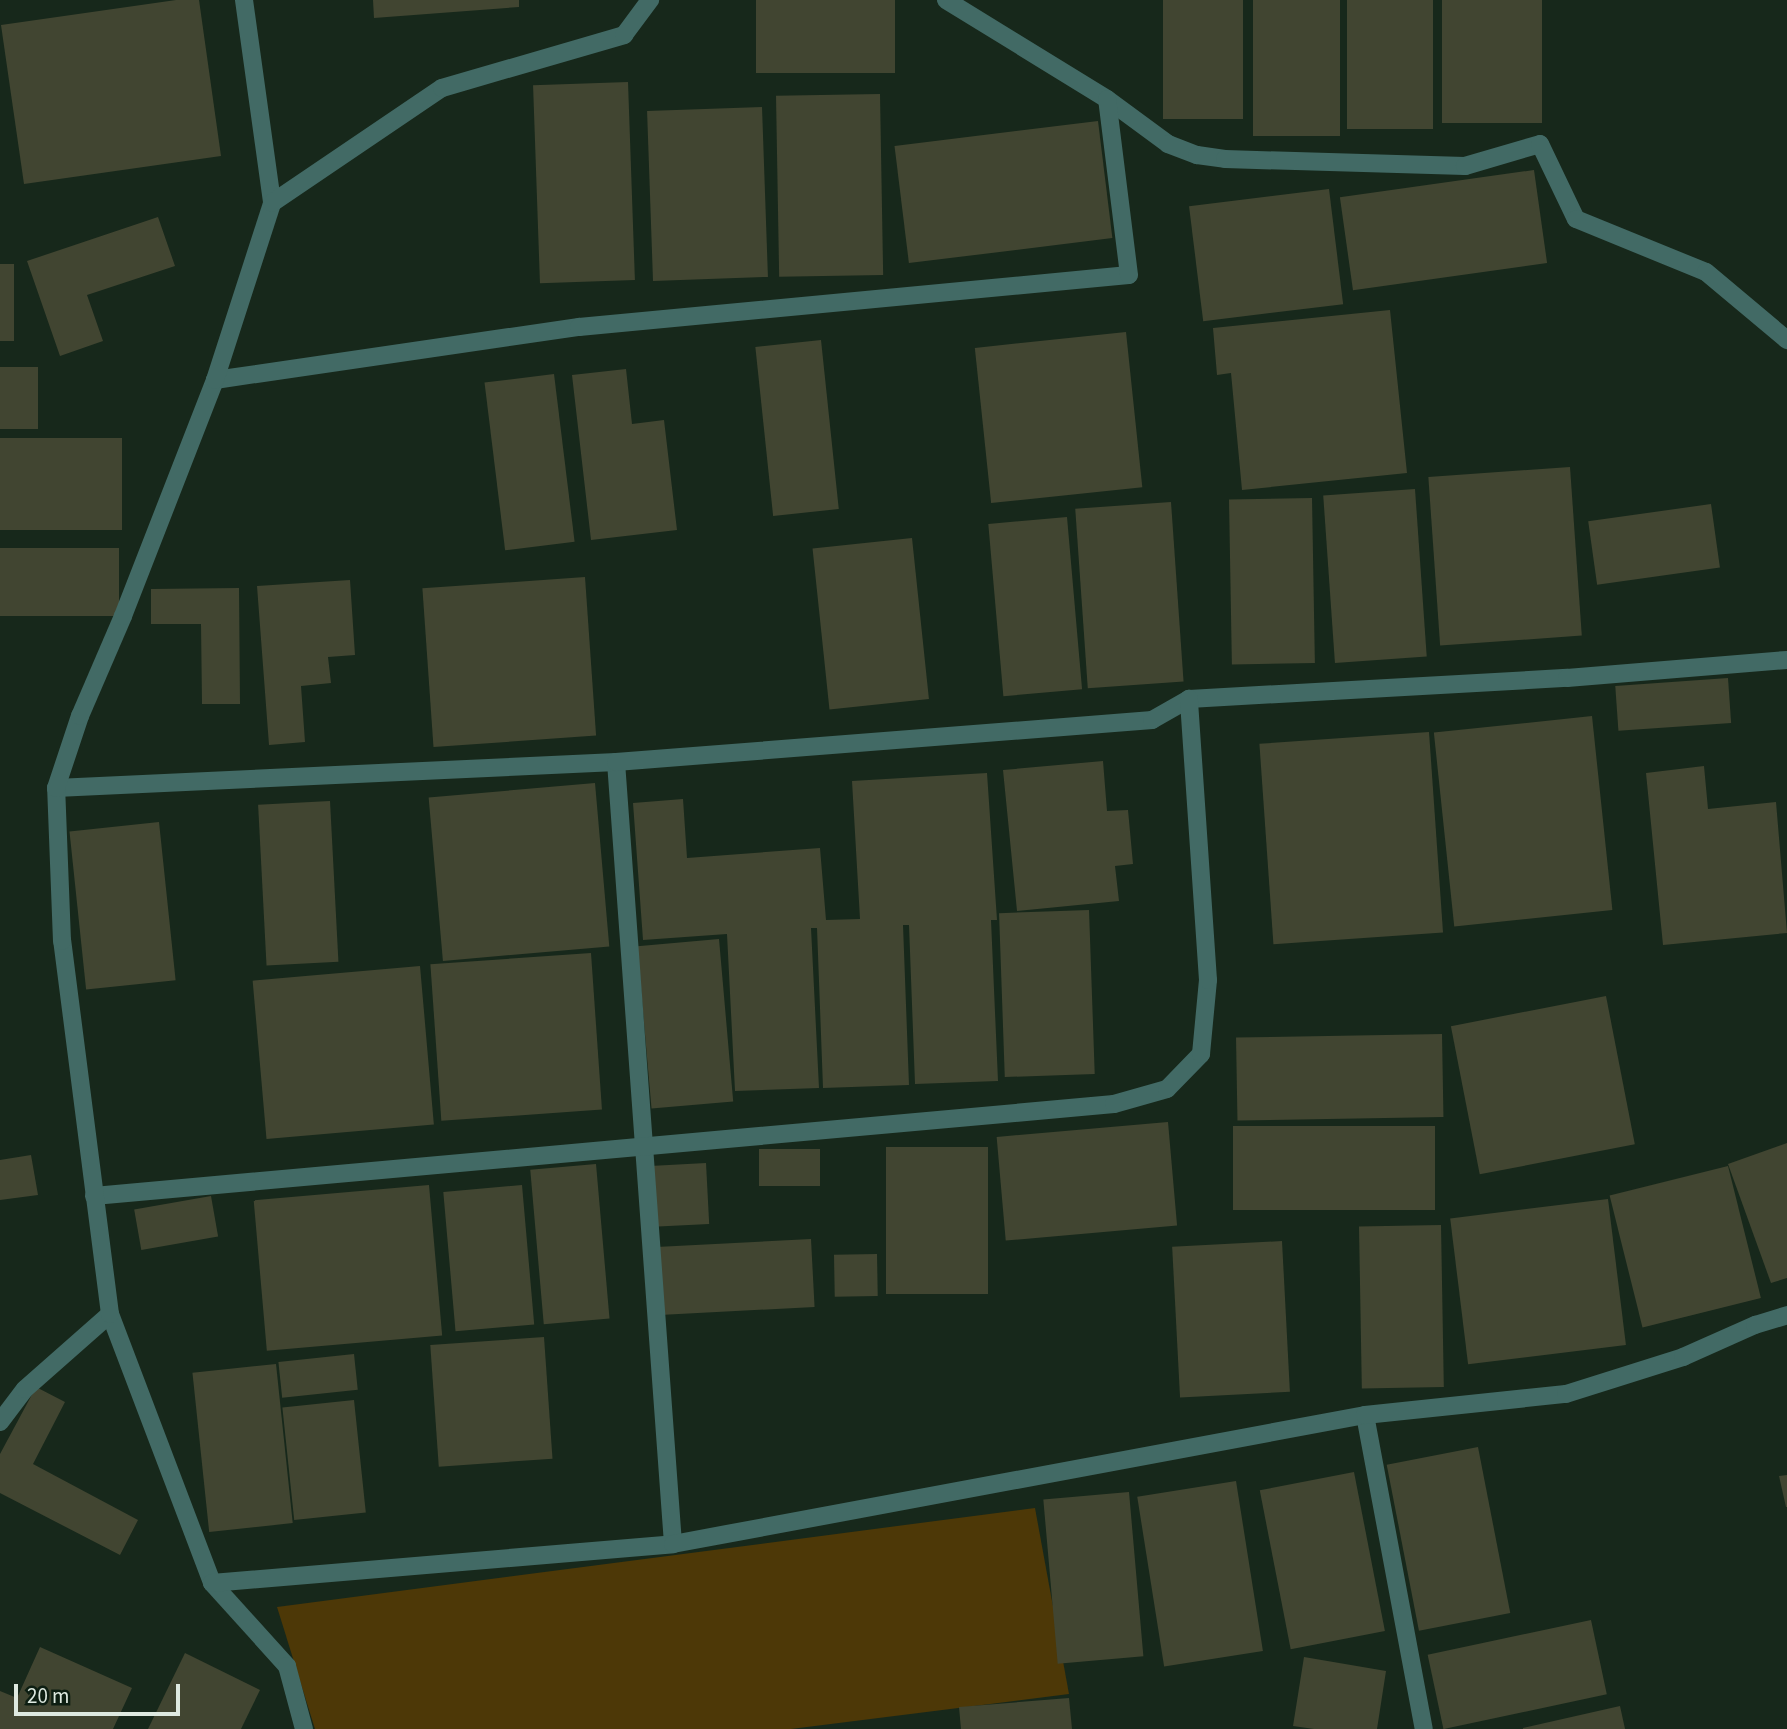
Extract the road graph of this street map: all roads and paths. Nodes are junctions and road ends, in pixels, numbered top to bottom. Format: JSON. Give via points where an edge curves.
{"nodes":[{"id":1,"x":244,"y":0,"type":"edge"},
{"id":2,"x":650,"y":0,"type":"edge"},
{"id":3,"x":946,"y":0,"type":"edge"},
{"id":4,"x":1107,"y":99,"type":"junction"},
{"id":5,"x":272,"y":203,"type":"junction"},
{"id":6,"x":1787,"y":340,"type":"edge"},
{"id":7,"x":215,"y":380,"type":"junction"},
{"id":8,"x":1787,"y":660,"type":"edge"},
{"id":9,"x":1189,"y":699,"type":"junction"},
{"id":10,"x":616,"y":762,"type":"junction"},
{"id":11,"x":56,"y":788,"type":"junction"},
{"id":12,"x":642,"y":1145,"type":"junction"},
{"id":13,"x":94,"y":1196,"type":"junction"},
{"id":14,"x":110,"y":1314,"type":"junction"},
{"id":15,"x":1787,"y":1315,"type":"edge"},
{"id":16,"x":1365,"y":1415,"type":"junction"},
{"id":17,"x":0,"y":1422,"type":"edge"},
{"id":18,"x":673,"y":1544,"type":"junction"},
{"id":19,"x":212,"y":1584,"type":"junction"},
{"id":20,"x":304,"y":1729,"type":"edge"},
{"id":21,"x":1424,"y":1729,"type":"edge"}],
"edges":[{"from":1,"to":5,"type":"street"},
{"from":2,"to":5,"type":"street","via":[[624,35],[442,88]]},
{"from":3,"to":4,"type":"street"},
{"from":4,"to":6,"type":"street","via":[[1168,144],[1225,159],[1465,166],[1540,144],[1576,219],[1706,272]]},
{"from":4,"to":7,"type":"street","via":[[1129,275],[579,327]]},
{"from":5,"to":7,"type":"street"},
{"from":7,"to":11,"type":"street","via":[[80,716]]},
{"from":8,"to":9,"type":"street","via":[[1567,678]]},
{"from":9,"to":10,"type":"street","via":[[1152,720]]},
{"from":9,"to":12,"type":"street","via":[[1208,981],[1201,1054],[1167,1089],[1114,1104]]},
{"from":10,"to":11,"type":"street"},
{"from":10,"to":12,"type":"street"},
{"from":11,"to":13,"type":"street","via":[[62,941]]},
{"from":12,"to":13,"type":"street"},
{"from":12,"to":18,"type":"street"},
{"from":13,"to":14,"type":"street"},
{"from":14,"to":17,"type":"street","via":[[25,1389]]},
{"from":14,"to":19,"type":"street"},
{"from":15,"to":16,"type":"street","via":[[1683,1357],[1566,1394]]},
{"from":16,"to":18,"type":"street"},
{"from":16,"to":21,"type":"street"},
{"from":18,"to":19,"type":"street"},
{"from":19,"to":20,"type":"street","via":[[287,1666]]}]}
